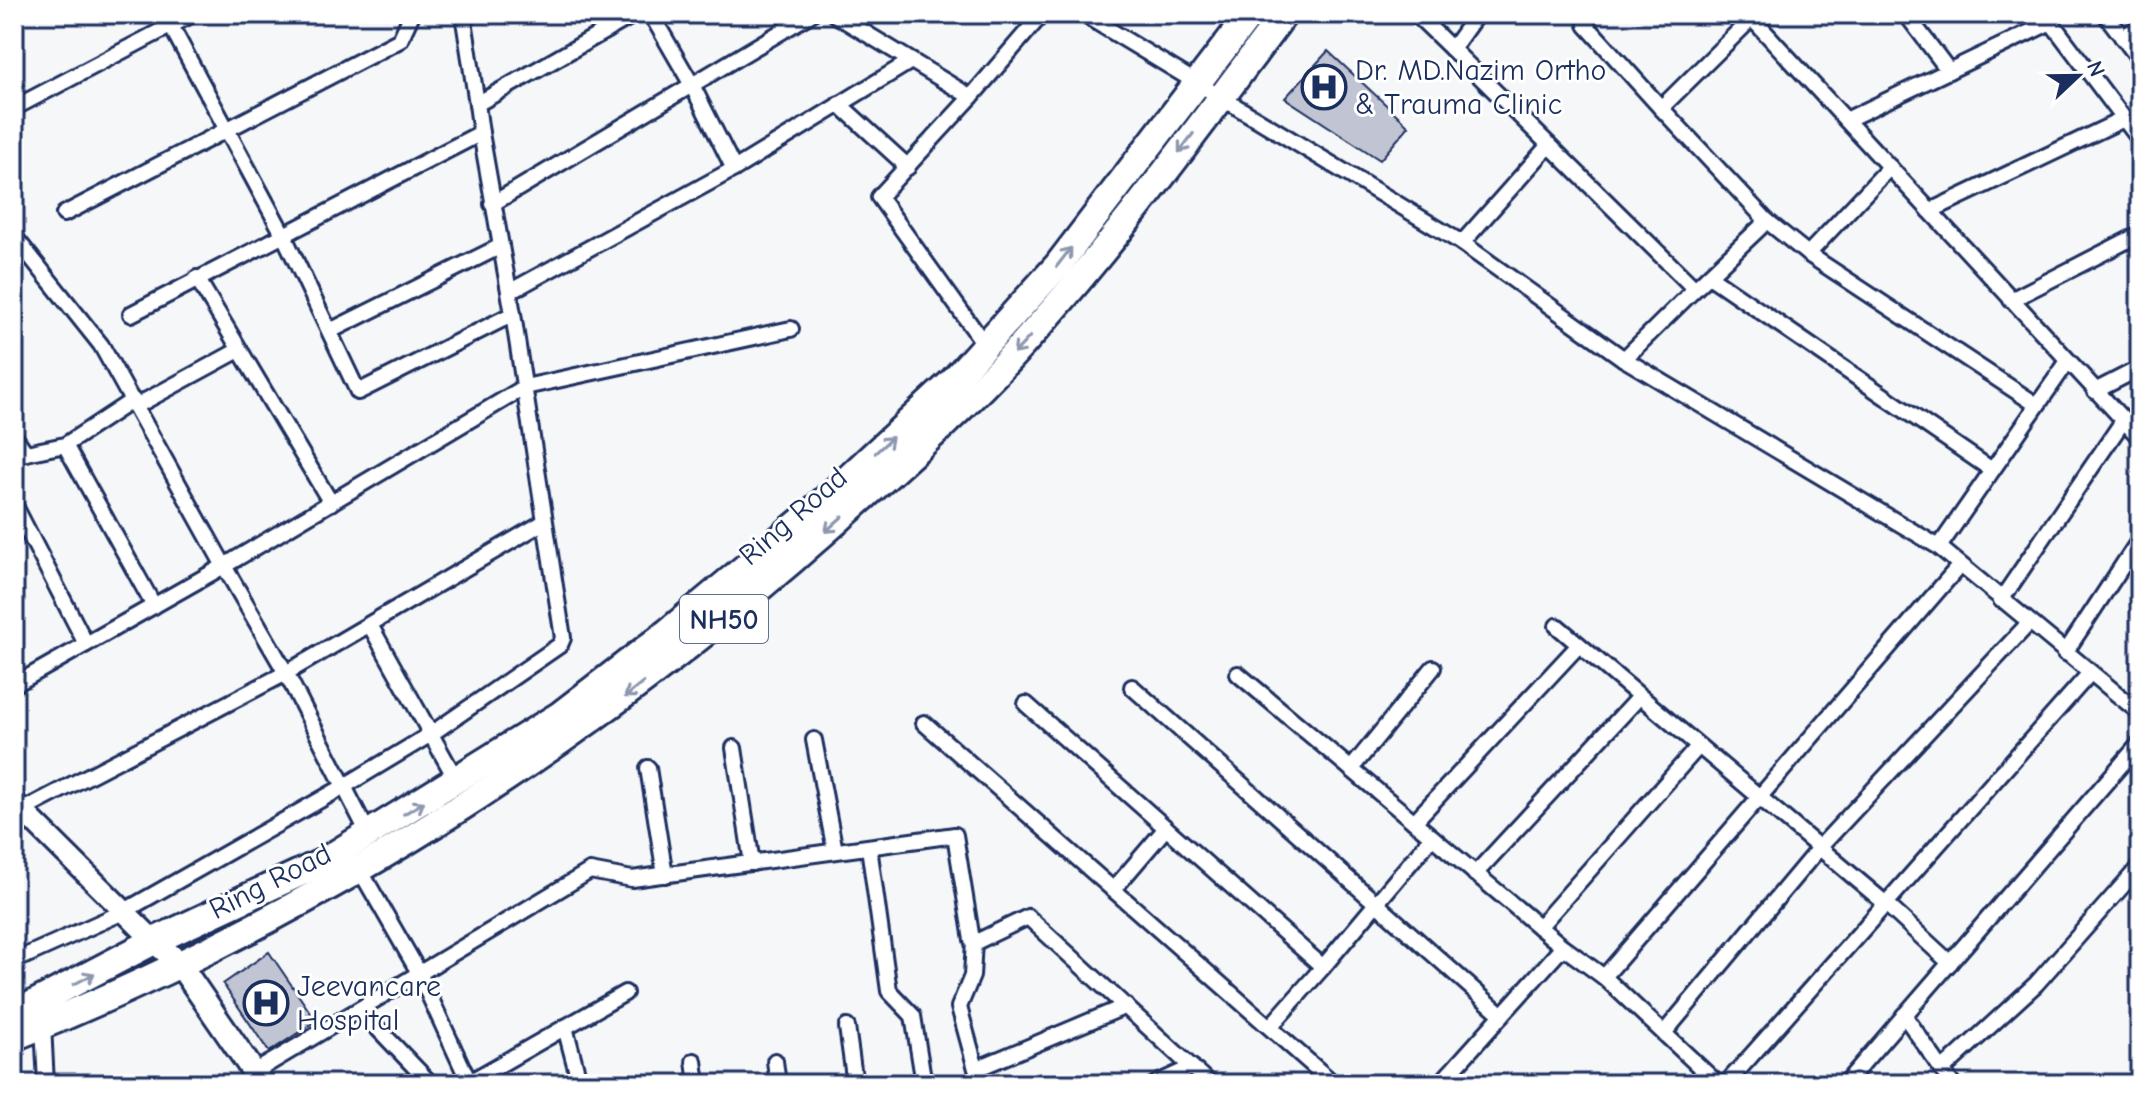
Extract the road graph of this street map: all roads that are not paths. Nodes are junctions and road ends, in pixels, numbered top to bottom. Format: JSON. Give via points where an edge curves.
{"nodes":[{"id":1,"x":193,"y":14,"type":"edge"},
{"id":2,"x":412,"y":14,"type":"edge"},
{"id":3,"x":463,"y":14,"type":"edge"},
{"id":4,"x":635,"y":14,"type":"edge"},
{"id":5,"x":651,"y":14,"type":"edge"},
{"id":6,"x":811,"y":14,"type":"edge"},
{"id":7,"x":834,"y":14,"type":"edge"},
{"id":8,"x":1042,"y":14,"type":"edge"},
{"id":9,"x":1083,"y":14,"type":"edge"},
{"id":10,"x":1250,"y":14,"type":"edge"},
{"id":11,"x":1284,"y":14,"type":"edge"},
{"id":12,"x":1416,"y":14,"type":"edge"},
{"id":13,"x":1477,"y":14,"type":"edge"},
{"id":14,"x":1906,"y":14,"type":"edge"},
{"id":15,"x":2105,"y":14,"type":"edge"},
{"id":16,"x":1750,"y":16,"type":"edge"},
{"id":17,"x":2048,"y":18,"type":"edge"},
{"id":18,"x":1586,"y":25,"type":"dead end"},
{"id":19,"x":171,"y":26,"type":"junction"},
{"id":20,"x":2140,"y":27,"type":"edge"},
{"id":21,"x":2122,"y":37,"type":"junction"},
{"id":22,"x":1452,"y":49,"type":"junction"},
{"id":23,"x":2140,"y":60,"type":"edge"},
{"id":24,"x":911,"y":61,"type":"junction"},
{"id":25,"x":1949,"y":71,"type":"junction"},
{"id":26,"x":692,"y":85,"type":"junction"},
{"id":27,"x":1195,"y":85,"type":"junction"},
{"id":28,"x":971,"y":97,"type":"junction"},
{"id":29,"x":1221,"y":98,"type":"junction"},
{"id":30,"x":477,"y":104,"type":"junction"},
{"id":31,"x":839,"y":104,"type":"junction"},
{"id":32,"x":14,"y":108,"type":"edge"},
{"id":33,"x":1661,"y":108,"type":"junction"},
{"id":34,"x":2124,"y":119,"type":"junction"},
{"id":35,"x":1846,"y":120,"type":"junction"},
{"id":36,"x":227,"y":131,"type":"junction"},
{"id":37,"x":481,"y":133,"type":"junction"},
{"id":38,"x":2140,"y":140,"type":"edge"},
{"id":39,"x":1549,"y":145,"type":"junction"},
{"id":40,"x":908,"y":167,"type":"junction"},
{"id":41,"x":1890,"y":167,"type":"junction"},
{"id":42,"x":734,"y":169,"type":"junction"},
{"id":43,"x":492,"y":204,"type":"junction"},
{"id":44,"x":1930,"y":211,"type":"junction"},
{"id":45,"x":64,"y":214,"type":"dead end"},
{"id":46,"x":1767,"y":221,"type":"junction"},
{"id":47,"x":283,"y":234,"type":"junction"},
{"id":48,"x":2140,"y":234,"type":"edge"},
{"id":49,"x":14,"y":236,"type":"edge"},
{"id":50,"x":1462,"y":243,"type":"junction"},
{"id":51,"x":501,"y":246,"type":"junction"},
{"id":52,"x":1808,"y":254,"type":"junction"},
{"id":53,"x":1709,"y":276,"type":"junction"},
{"id":54,"x":197,"y":278,"type":"junction"},
{"id":55,"x":1695,"y":289,"type":"junction"},
{"id":56,"x":511,"y":291,"type":"junction"},
{"id":57,"x":2011,"y":300,"type":"junction"},
{"id":58,"x":131,"y":314,"type":"dead end"},
{"id":59,"x":513,"y":314,"type":"junction"},
{"id":60,"x":791,"y":329,"type":"dead end"},
{"id":61,"x":330,"y":331,"type":"junction"},
{"id":62,"x":985,"y":345,"type":"junction"},
{"id":63,"x":239,"y":350,"type":"junction"},
{"id":64,"x":1624,"y":359,"type":"junction"},
{"id":65,"x":2068,"y":361,"type":"junction"},
{"id":66,"x":2140,"y":368,"type":"edge"},
{"id":67,"x":525,"y":387,"type":"junction"},
{"id":68,"x":2095,"y":391,"type":"junction"},
{"id":69,"x":134,"y":403,"type":"junction"},
{"id":70,"x":2037,"y":405,"type":"junction"},
{"id":71,"x":2123,"y":421,"type":"junction"},
{"id":72,"x":14,"y":436,"type":"edge"},
{"id":73,"x":2140,"y":438,"type":"edge"},
{"id":74,"x":65,"y":445,"type":"junction"},
{"id":75,"x":20,"y":455,"type":"edge"},
{"id":76,"x":1992,"y":470,"type":"junction"},
{"id":77,"x":331,"y":503,"type":"junction"},
{"id":78,"x":14,"y":504,"type":"edge"},
{"id":79,"x":544,"y":522,"type":"junction"},
{"id":80,"x":2140,"y":539,"type":"edge"},
{"id":81,"x":1939,"y":547,"type":"junction"},
{"id":82,"x":1960,"y":565,"type":"junction"},
{"id":83,"x":224,"y":566,"type":"junction"},
{"id":84,"x":2001,"y":600,"type":"junction"},
{"id":85,"x":154,"y":606,"type":"junction"},
{"id":86,"x":2029,"y":623,"type":"junction"},
{"id":87,"x":370,"y":625,"type":"junction"},
{"id":88,"x":1557,"y":626,"type":"dead end"},
{"id":89,"x":86,"y":644,"type":"junction"},
{"id":90,"x":1579,"y":645,"type":"junction"},
{"id":91,"x":2065,"y":653,"type":"junction"},
{"id":92,"x":1433,"y":668,"type":"dead end"},
{"id":93,"x":286,"y":673,"type":"junction"},
{"id":94,"x":2090,"y":673,"type":"junction"},
{"id":95,"x":1238,"y":674,"type":"dead end"},
{"id":96,"x":14,"y":685,"type":"edge"},
{"id":97,"x":1132,"y":687,"type":"dead end"},
{"id":98,"x":1639,"y":697,"type":"junction"},
{"id":99,"x":2137,"y":703,"type":"edge"},
{"id":100,"x":1026,"y":704,"type":"dead end"},
{"id":101,"x":924,"y":723,"type":"dead end"},
{"id":102,"x":431,"y":734,"type":"junction"},
{"id":103,"x":814,"y":740,"type":"dead end"},
{"id":104,"x":2140,"y":743,"type":"edge"},
{"id":105,"x":734,"y":748,"type":"dead end"},
{"id":106,"x":1697,"y":748,"type":"junction"},
{"id":107,"x":648,"y":768,"type":"dead end"},
{"id":108,"x":1351,"y":769,"type":"junction"},
{"id":109,"x":457,"y":781,"type":"junction"},
{"id":110,"x":343,"y":787,"type":"junction"},
{"id":111,"x":1757,"y":796,"type":"junction"},
{"id":112,"x":17,"y":807,"type":"edge"},
{"id":113,"x":1414,"y":822,"type":"junction"},
{"id":114,"x":1166,"y":828,"type":"junction"},
{"id":115,"x":369,"y":835,"type":"junction"},
{"id":116,"x":1432,"y":837,"type":"junction"},
{"id":117,"x":869,"y":847,"type":"junction"},
{"id":118,"x":1819,"y":848,"type":"junction"},
{"id":119,"x":835,"y":851,"type":"junction"},
{"id":120,"x":752,"y":863,"type":"junction"},
{"id":121,"x":2140,"y":866,"type":"edge"},
{"id":122,"x":360,"y":870,"type":"junction"},
{"id":123,"x":1475,"y":874,"type":"junction"},
{"id":124,"x":665,"y":875,"type":"junction"},
{"id":125,"x":1113,"y":890,"type":"junction"},
{"id":126,"x":1378,"y":902,"type":"junction"},
{"id":127,"x":1886,"y":904,"type":"junction"},
{"id":128,"x":121,"y":913,"type":"junction"},
{"id":129,"x":1539,"y":927,"type":"junction"},
{"id":130,"x":154,"y":941,"type":"junction"},
{"id":131,"x":974,"y":941,"type":"junction"},
{"id":132,"x":1563,"y":947,"type":"junction"},
{"id":133,"x":14,"y":961,"type":"edge"},
{"id":134,"x":178,"y":962,"type":"junction"},
{"id":135,"x":1950,"y":963,"type":"junction"},
{"id":136,"x":1323,"y":967,"type":"junction"},
{"id":137,"x":418,"y":971,"type":"junction"},
{"id":138,"x":1604,"y":977,"type":"junction"},
{"id":139,"x":625,"y":993,"type":"dead end"},
{"id":140,"x":1126,"y":1006,"type":"junction"},
{"id":141,"x":361,"y":1011,"type":"junction"},
{"id":142,"x":14,"y":1014,"type":"edge"},
{"id":143,"x":1502,"y":1015,"type":"junction"},
{"id":144,"x":1904,"y":1015,"type":"junction"},
{"id":145,"x":43,"y":1025,"type":"junction"},
{"id":146,"x":565,"y":1027,"type":"junction"},
{"id":147,"x":847,"y":1027,"type":"dead end"},
{"id":148,"x":1270,"y":1027,"type":"junction"},
{"id":149,"x":1664,"y":1033,"type":"junction"},
{"id":150,"x":14,"y":1037,"type":"edge"},
{"id":151,"x":694,"y":1061,"type":"dead end"},
{"id":152,"x":775,"y":1061,"type":"dead end"},
{"id":153,"x":1192,"y":1067,"type":"junction"},
{"id":154,"x":1942,"y":1070,"type":"junction"},
{"id":155,"x":258,"y":1078,"type":"edge"},
{"id":156,"x":467,"y":1083,"type":"edge"},
{"id":157,"x":1847,"y":1083,"type":"edge"},
{"id":158,"x":46,"y":1084,"type":"edge"},
{"id":159,"x":431,"y":1084,"type":"edge"},
{"id":160,"x":580,"y":1084,"type":"edge"},
{"id":161,"x":697,"y":1084,"type":"edge"},
{"id":162,"x":778,"y":1084,"type":"edge"},
{"id":163,"x":855,"y":1084,"type":"edge"},
{"id":164,"x":924,"y":1084,"type":"edge"},
{"id":165,"x":1155,"y":1084,"type":"edge"},
{"id":166,"x":1210,"y":1084,"type":"edge"},
{"id":167,"x":1334,"y":1084,"type":"edge"},
{"id":168,"x":1440,"y":1084,"type":"edge"},
{"id":169,"x":1718,"y":1084,"type":"edge"},
{"id":170,"x":1726,"y":1084,"type":"edge"},
{"id":171,"x":1952,"y":1084,"type":"edge"}],
"edges":[{"from":1,"to":19,"type":"street"},
{"from":2,"to":36,"type":"street","via":[[400,40]]},
{"from":3,"to":30,"type":"street"},
{"from":4,"to":30,"type":"street"},
{"from":5,"to":26,"type":"street"},
{"from":6,"to":26,"type":"street"},
{"from":7,"to":24,"type":"street"},
{"from":8,"to":28,"type":"street"},
{"from":9,"to":27,"type":"street"},
{"from":10,"to":27,"type":"highway","name":"Ring Road","number":"NH50"},
{"from":11,"to":29,"type":"highway","name":"Ring Road","number":"NH50"},
{"from":12,"to":22,"type":"street"},
{"from":13,"to":22,"type":"street"},
{"from":14,"to":25,"type":"street"},
{"from":15,"to":21,"type":"street"},
{"from":16,"to":33,"type":"street"},
{"from":16,"to":35,"type":"street"},
{"from":17,"to":25,"type":"street"},
{"from":17,"to":34,"type":"street"},
{"from":18,"to":33,"type":"street"},
{"from":19,"to":32,"type":"street"},
{"from":19,"to":36,"type":"street"},
{"from":20,"to":21,"type":"street"},
{"from":21,"to":23,"type":"street"},
{"from":22,"to":39,"type":"street"},
{"from":24,"to":28,"type":"street"},
{"from":24,"to":31,"type":"street"},
{"from":25,"to":35,"type":"street"},
{"from":26,"to":42,"type":"street"},
{"from":26,"to":43,"type":"street"},
{"from":27,"to":29,"type":"street"},
{"from":62,"to":27,"type":"highway","name":"Ring Road","number":"NH50","one_way":true,"via":[[1058,265]]},
{"from":28,"to":40,"type":"street"},
{"from":29,"to":50,"type":"street"},
{"from":29,"to":122,"type":"highway","name":"Ring Road","number":"NH50","one_way":true,"via":[[1095,262],[1019,349],[919,448],[700,639],[605,712],[495,788]]},
{"from":30,"to":37,"type":"street"},
{"from":31,"to":40,"type":"street"},
{"from":31,"to":42,"type":"street"},
{"from":33,"to":46,"type":"street"},
{"from":34,"to":38,"type":"street"},
{"from":34,"to":44,"type":"street"},
{"from":35,"to":41,"type":"street"},
{"from":36,"to":45,"type":"street"},
{"from":36,"to":47,"type":"street"},
{"from":37,"to":43,"type":"street"},
{"from":37,"to":47,"type":"street"},
{"from":39,"to":50,"type":"street"},
{"from":39,"to":55,"type":"street"},
{"from":40,"to":62,"type":"street","via":[[879,197]]},
{"from":41,"to":44,"type":"street"},
{"from":41,"to":52,"type":"street"},
{"from":42,"to":56,"type":"street"},
{"from":43,"to":51,"type":"street"},
{"from":44,"to":57,"type":"street"},
{"from":46,"to":52,"type":"street"},
{"from":46,"to":53,"type":"street"},
{"from":47,"to":54,"type":"street"},
{"from":47,"to":61,"type":"street"},
{"from":48,"to":57,"type":"street"},
{"from":49,"to":69,"type":"street","via":[[101,345]]},
{"from":50,"to":64,"type":"street"},
{"from":51,"to":56,"type":"street"},
{"from":51,"to":61,"type":"street"},
{"from":52,"to":70,"type":"street"},
{"from":53,"to":55,"type":"street"},
{"from":53,"to":76,"type":"street"},
{"from":54,"to":58,"type":"street"},
{"from":54,"to":63,"type":"street"},
{"from":55,"to":64,"type":"street"},
{"from":56,"to":59,"type":"street"},
{"from":57,"to":65,"type":"street"},
{"from":59,"to":61,"type":"street","via":[[358,392]]},
{"from":59,"to":67,"type":"street"},
{"from":60,"to":67,"type":"street"},
{"from":109,"to":62,"type":"highway","name":"Ring Road","number":"NH50","one_way":true,"via":[[560,715],[668,632],[812,512]]},
{"from":63,"to":69,"type":"street"},
{"from":63,"to":77,"type":"street"},
{"from":64,"to":81,"type":"street"},
{"from":65,"to":68,"type":"street"},
{"from":65,"to":70,"type":"street"},
{"from":66,"to":68,"type":"street"},
{"from":67,"to":77,"type":"street"},
{"from":67,"to":79,"type":"street"},
{"from":68,"to":71,"type":"street"},
{"from":69,"to":74,"type":"street"},
{"from":69,"to":83,"type":"street"},
{"from":70,"to":76,"type":"street"},
{"from":71,"to":73,"type":"street"},
{"from":71,"to":84,"type":"street"},
{"from":72,"to":75,"type":"street"},
{"from":74,"to":75,"type":"street"},
{"from":74,"to":85,"type":"street"},
{"from":76,"to":81,"type":"street"},
{"from":77,"to":83,"type":"street"},
{"from":78,"to":89,"type":"street"},
{"from":79,"to":87,"type":"street"},
{"from":79,"to":102,"type":"street","via":[[560,645]]},
{"from":80,"to":91,"type":"street"},
{"from":81,"to":82,"type":"street"},
{"from":82,"to":84,"type":"street"},
{"from":82,"to":111,"type":"street"},
{"from":83,"to":85,"type":"street"},
{"from":83,"to":93,"type":"street"},
{"from":84,"to":86,"type":"street"},
{"from":85,"to":89,"type":"street"},
{"from":86,"to":91,"type":"street"},
{"from":86,"to":118,"type":"street"},
{"from":87,"to":93,"type":"street"},
{"from":87,"to":102,"type":"street"},
{"from":88,"to":90,"type":"street"},
{"from":89,"to":96,"type":"street"},
{"from":90,"to":98,"type":"street"},
{"from":90,"to":113,"type":"street"},
{"from":91,"to":94,"type":"street"},
{"from":92,"to":108,"type":"street"},
{"from":93,"to":110,"type":"street"},
{"from":93,"to":112,"type":"street"},
{"from":94,"to":99,"type":"street"},
{"from":94,"to":127,"type":"street"},
{"from":95,"to":108,"type":"street"},
{"from":97,"to":126,"type":"street"},
{"from":98,"to":106,"type":"street"},
{"from":98,"to":123,"type":"street"},
{"from":100,"to":114,"type":"street"},
{"from":101,"to":125,"type":"street"},
{"from":102,"to":109,"type":"street"},
{"from":102,"to":110,"type":"street"},
{"from":103,"to":119,"type":"street"},
{"from":104,"to":135,"type":"street"},
{"from":105,"to":120,"type":"street"},
{"from":106,"to":111,"type":"street"},
{"from":106,"to":129,"type":"street"},
{"from":107,"to":124,"type":"street"},
{"from":108,"to":113,"type":"street"},
{"from":115,"to":109,"type":"highway","name":"Ring Road","number":"NH50","one_way":true},
{"from":110,"to":115,"type":"street"},
{"from":110,"to":128,"type":"street"},
{"from":111,"to":118,"type":"street"},
{"from":111,"to":138,"type":"street"},
{"from":112,"to":128,"type":"main road"},
{"from":113,"to":116,"type":"street"},
{"from":114,"to":125,"type":"street"},
{"from":114,"to":136,"type":"street"},
{"from":115,"to":130,"type":"highway","name":"Ring Road","number":"NH50"},
{"from":116,"to":123,"type":"street"},
{"from":116,"to":126,"type":"street"},
{"from":117,"to":119,"type":"street"},
{"from":117,"to":131,"type":"street","via":[[955,835]]},
{"from":117,"to":164,"type":"street","via":[[889,991],[913,1016]]},
{"from":118,"to":127,"type":"street"},
{"from":118,"to":149,"type":"street"},
{"from":119,"to":120,"type":"street"},
{"from":120,"to":124,"type":"street"},
{"from":121,"to":154,"type":"street","via":[[2036,984]]},
{"from":122,"to":134,"type":"highway","name":"Ring Road","number":"NH50","via":[[268,923]]},
{"from":122,"to":137,"type":"street"},
{"from":123,"to":129,"type":"street"},
{"from":124,"to":137,"type":"street","via":[[632,879],[590,871]]},
{"from":125,"to":148,"type":"street"},
{"from":126,"to":136,"type":"street"},
{"from":126,"to":143,"type":"street"},
{"from":127,"to":135,"type":"street"},
{"from":127,"to":170,"type":"street"},
{"from":128,"to":130,"type":"main road"},
{"from":128,"to":133,"type":"street"},
{"from":129,"to":132,"type":"street"},
{"from":130,"to":134,"type":"main road"},
{"from":142,"to":130,"type":"highway","name":"Ring Road","number":"NH50","one_way":true},
{"from":131,"to":140,"type":"street","via":[[1028,917]]},
{"from":131,"to":140,"type":"street","via":[[972,976],[959,1007],[978,1070]]},
{"from":132,"to":138,"type":"street"},
{"from":132,"to":143,"type":"street"},
{"from":134,"to":145,"type":"highway","name":"Ring Road","number":"NH50"},
{"from":134,"to":155,"type":"main road"},
{"from":135,"to":144,"type":"street"},
{"from":136,"to":148,"type":"street"},
{"from":137,"to":141,"type":"street"},
{"from":137,"to":156,"type":"street"},
{"from":138,"to":149,"type":"street"},
{"from":139,"to":146,"type":"street"},
{"from":140,"to":153,"type":"street"},
{"from":141,"to":155,"type":"street"},
{"from":141,"to":159,"type":"street"},
{"from":143,"to":168,"type":"street"},
{"from":144,"to":154,"type":"street"},
{"from":144,"to":157,"type":"street"},
{"from":145,"to":150,"type":"highway","name":"Ring Road","number":"NH50"},
{"from":145,"to":158,"type":"street"},
{"from":146,"to":156,"type":"street"},
{"from":146,"to":160,"type":"street"},
{"from":147,"to":163,"type":"street"},
{"from":148,"to":167,"type":"street"},
{"from":149,"to":169,"type":"street"},
{"from":151,"to":161,"type":"street"},
{"from":152,"to":162,"type":"street"},
{"from":153,"to":165,"type":"street"},
{"from":153,"to":166,"type":"street"},
{"from":154,"to":171,"type":"street"}]}
